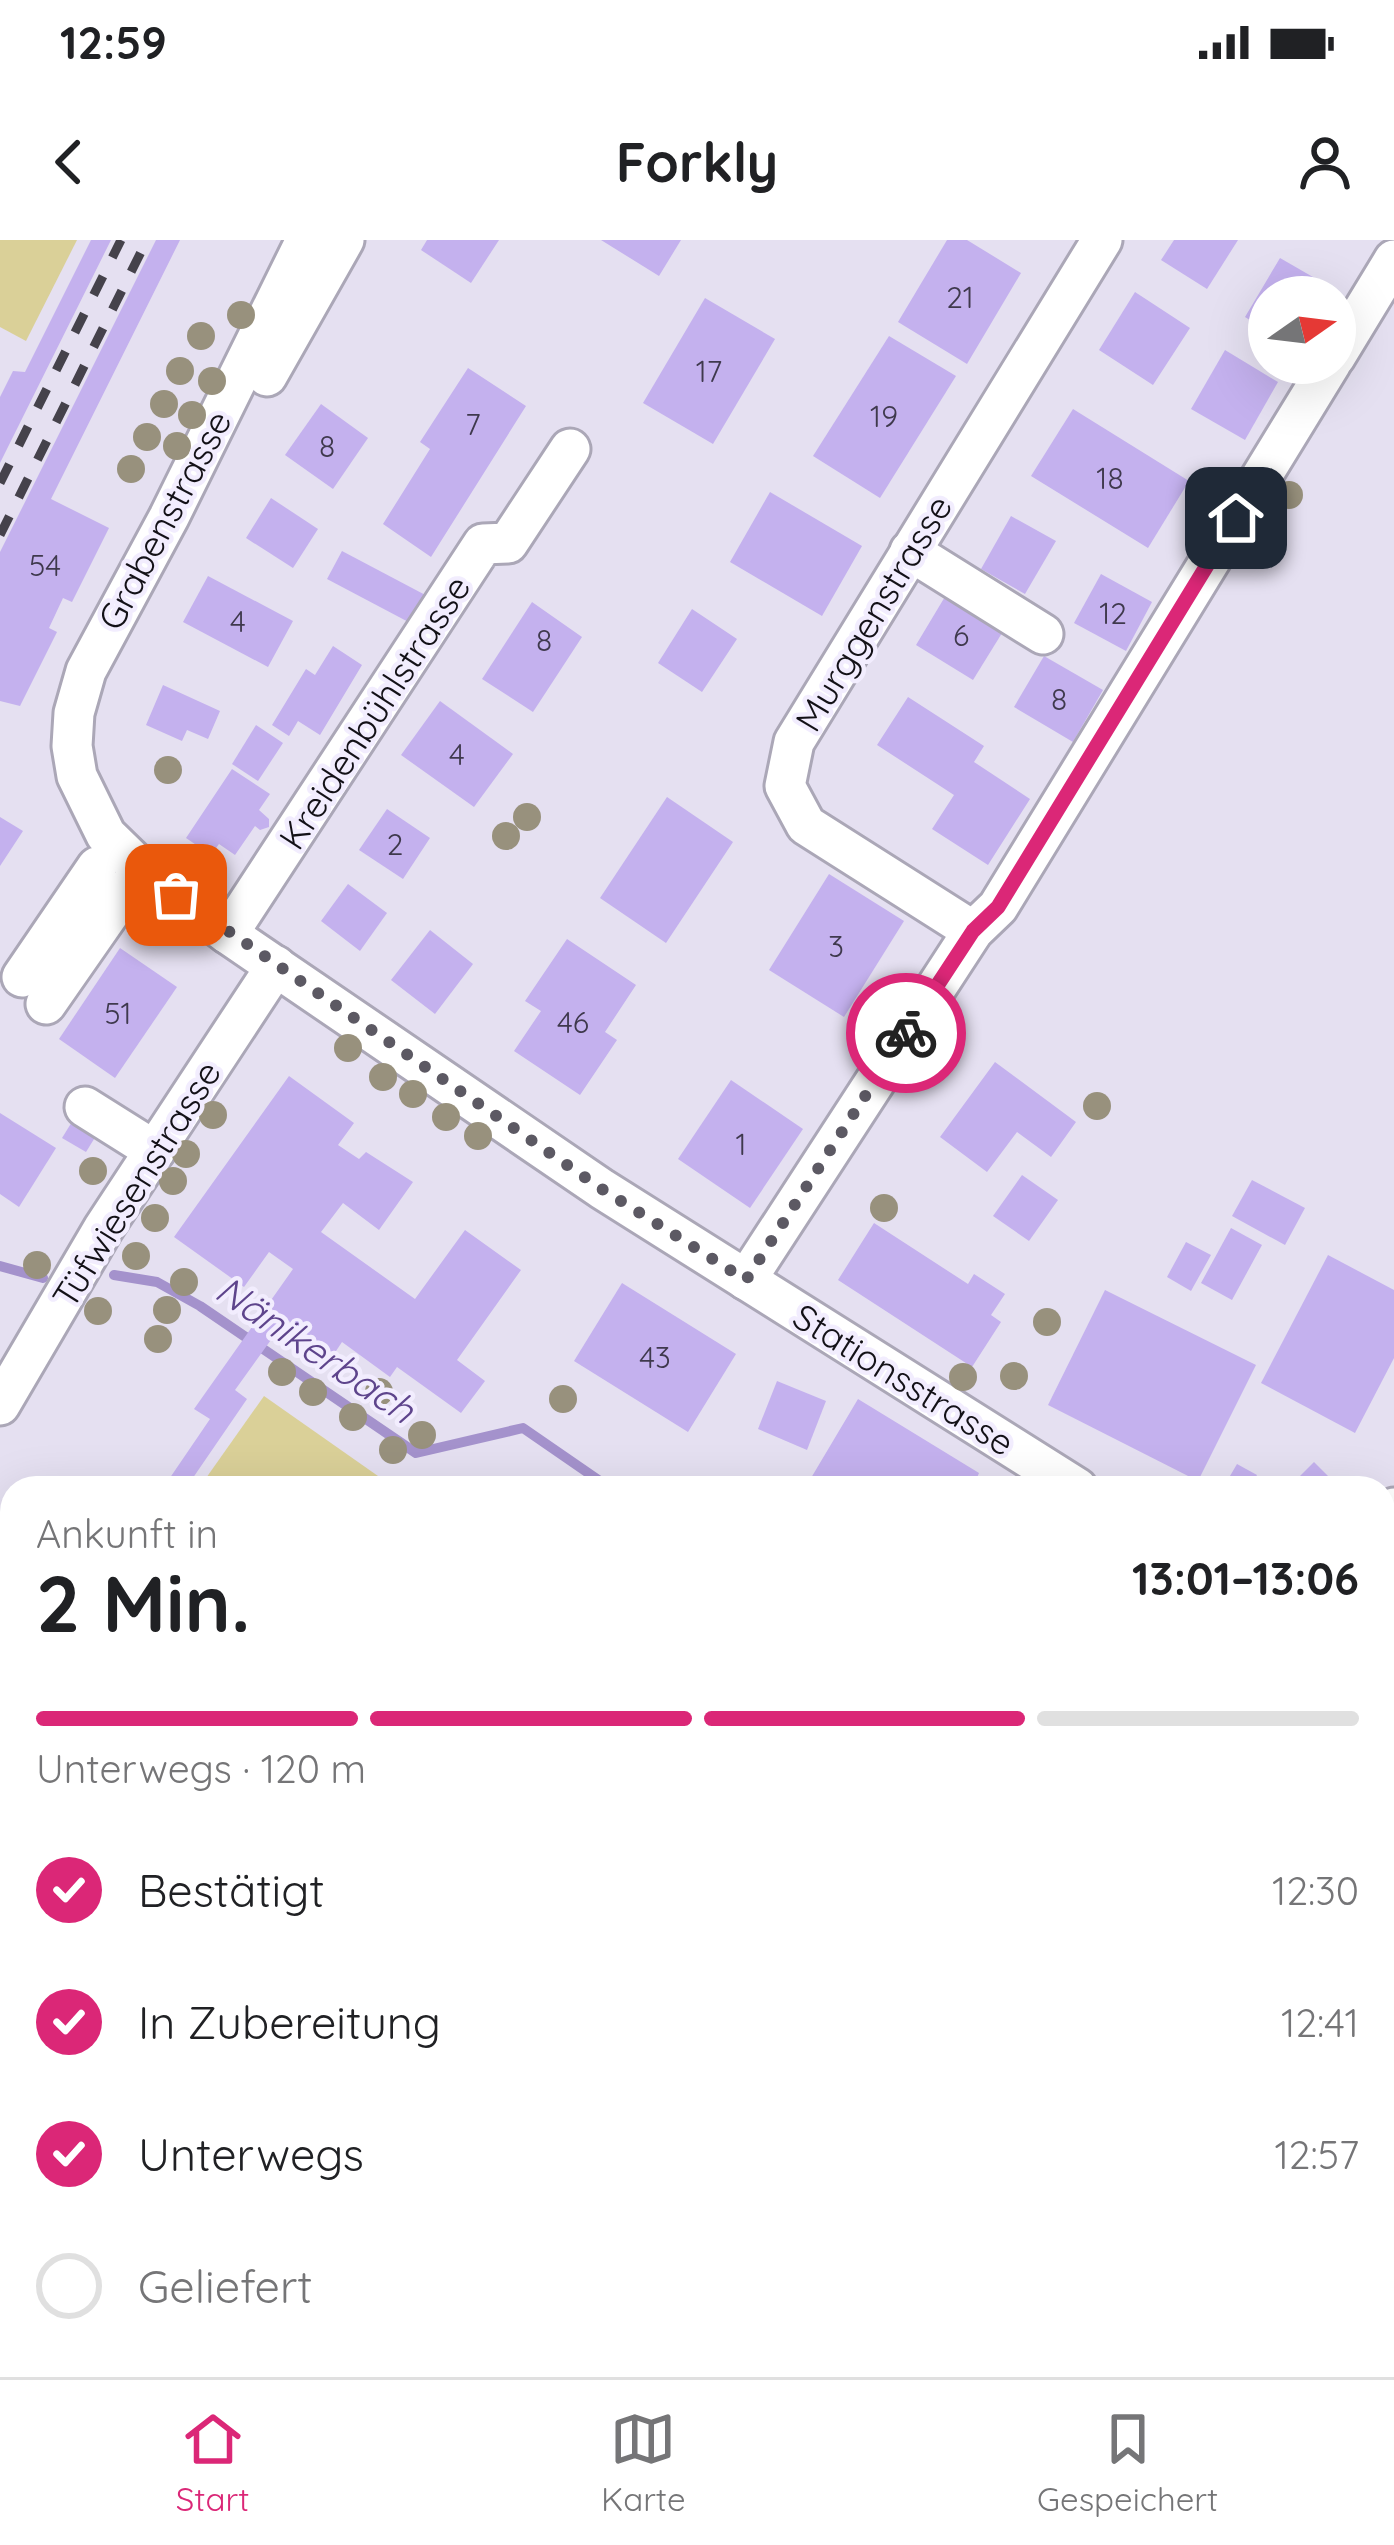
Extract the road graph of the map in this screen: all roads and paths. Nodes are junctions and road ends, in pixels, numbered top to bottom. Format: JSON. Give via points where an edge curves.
{"nodes":[{"id":1,"x":306,"y":240,"type":"edge"},
{"id":2,"x":344,"y":240,"type":"edge"},
{"id":3,"x":1102,"y":240,"type":"edge"},
{"id":4,"x":1394,"y":260,"type":"edge"},
{"id":5,"x":1356,"y":322,"type":"edge"},
{"id":6,"x":1318,"y":384,"type":"edge"},
{"id":7,"x":571,"y":449,"type":"dead end"},
{"id":8,"x":910,"y":551,"type":"junction"},
{"id":9,"x":109,"y":626,"type":"junction"},
{"id":10,"x":1043,"y":634,"type":"dead end"},
{"id":11,"x":92,"y":810,"type":"joint"},
{"id":12,"x":97,"y":867,"type":"dead end"},
{"id":13,"x":143,"y":871,"type":"junction"},
{"id":14,"x":973,"y":931,"type":"junction"},
{"id":15,"x":229,"y":934,"type":"junction"},
{"id":16,"x":276,"y":966,"type":"junction"},
{"id":17,"x":86,"y":1107,"type":"dead end"},
{"id":18,"x":155,"y":1151,"type":"junction"},
{"id":19,"x":746,"y":1280,"type":"junction"},
{"id":20,"x":0,"y":1405,"type":"edge"},
{"id":21,"x":1058,"y":1476,"type":"edge"}],
"edges":[{"from":1,"to":9,"type":"street","name":"Grabenstrasse"},
{"from":2,"to":9,"type":"street","via":[[164,579],[132,625]]},
{"from":3,"to":8,"type":"street","name":"Murggenstrasse"},
{"from":4,"to":5,"type":"street"},
{"from":6,"to":14,"type":"street","via":[[998,907]]},
{"from":7,"to":15,"type":"street","name":"Kreidenbühlstrasse","via":[[508,543],[483,544]]},
{"from":8,"to":10,"type":"street"},
{"from":8,"to":14,"type":"street","name":"Murggenstrasse","via":[[794,742],[785,786],[806,825]]},
{"from":9,"to":11,"type":"street","name":"Grabenstrasse","via":[[74,713],[77,776]]},
{"from":11,"to":13,"type":"street","name":"Stationsstrasse"},
{"from":12,"to":13,"type":"street","via":[[34,991]]},
{"from":13,"to":15,"type":"street","name":"Stationsstrasse"},
{"from":14,"to":19,"type":"street"},
{"from":15,"to":16,"type":"street","name":"Stationsstrasse"},
{"from":16,"to":18,"type":"street","name":"Tüfwiesenstrasse"},
{"from":16,"to":19,"type":"street","name":"Stationsstrasse"},
{"from":17,"to":18,"type":"street"},
{"from":18,"to":20,"type":"street","name":"Tüfwiesenstrasse"},
{"from":19,"to":21,"type":"street","name":"Stationsstrasse"}]}
